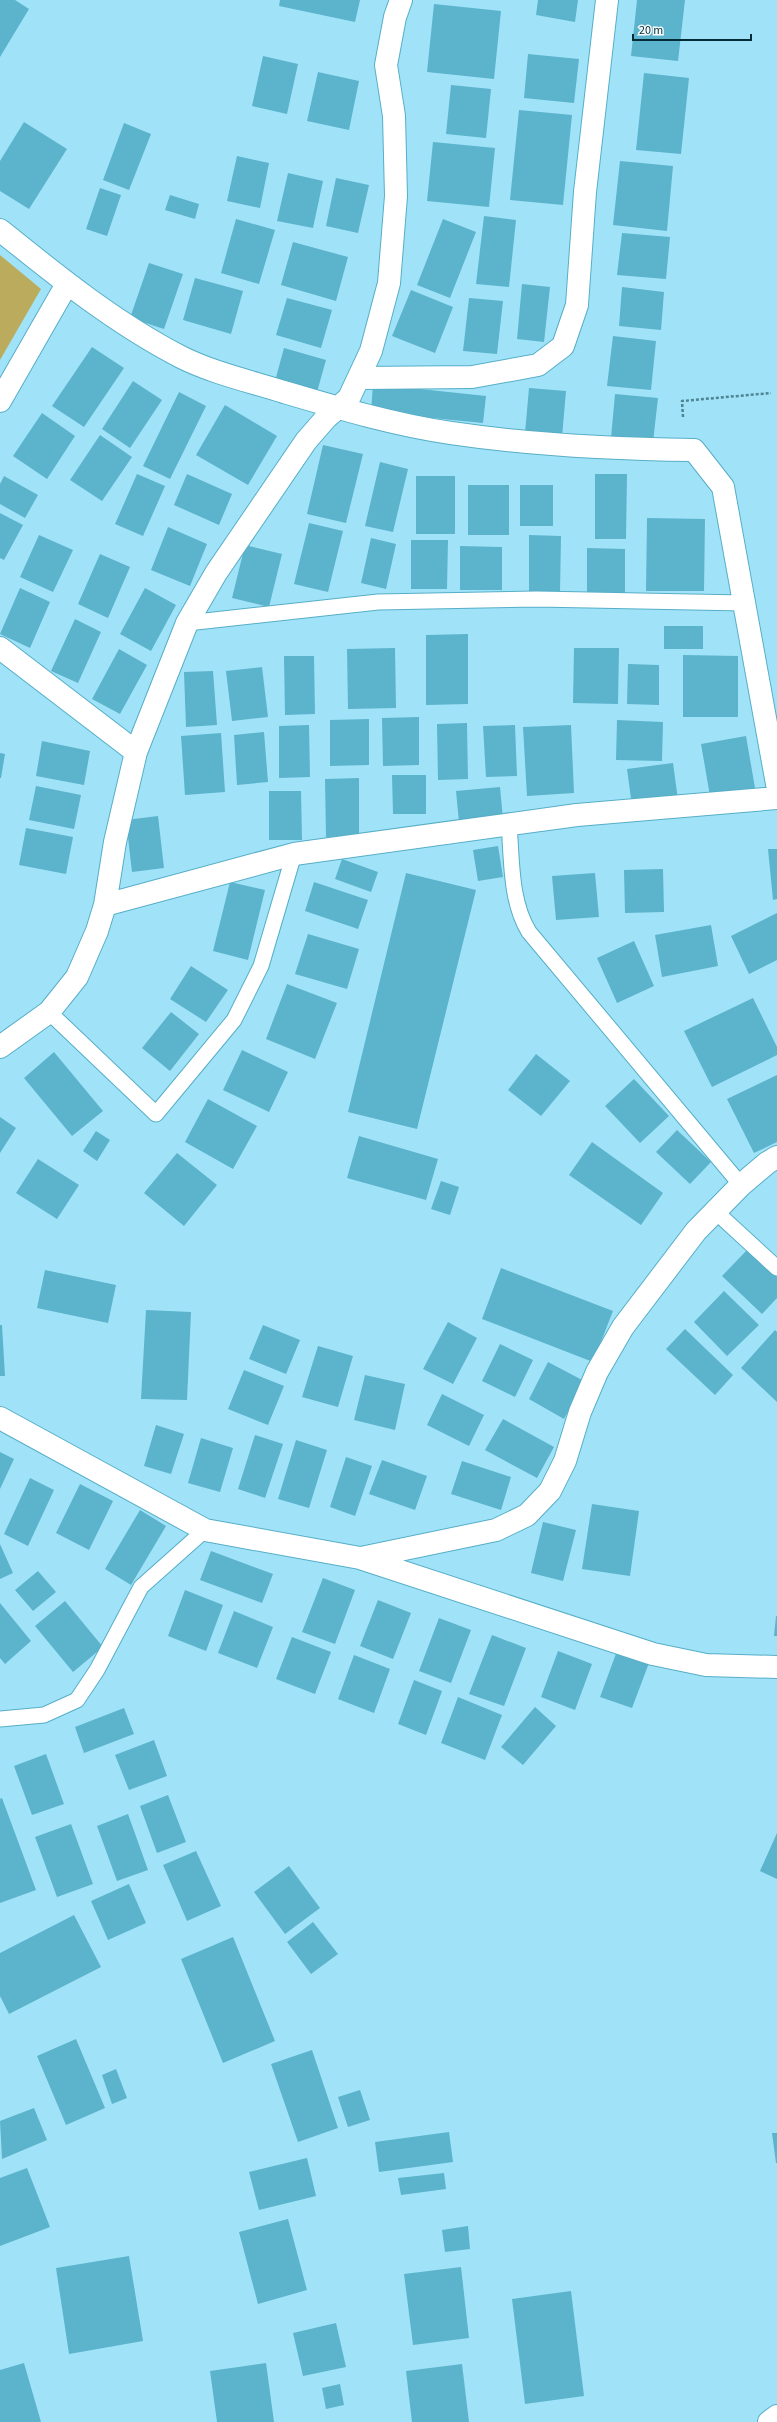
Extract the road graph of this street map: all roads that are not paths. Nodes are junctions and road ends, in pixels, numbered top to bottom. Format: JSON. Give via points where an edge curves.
{"nodes":[{"id":1,"x":401,"y":0,"type":"edge"},
{"id":2,"x":607,"y":0,"type":"edge"},
{"id":3,"x":0,"y":230,"type":"edge"},
{"id":4,"x":67,"y":284,"type":"junction"},
{"id":5,"x":360,"y":378,"type":"junction"},
{"id":6,"x":0,"y":401,"type":"edge"},
{"id":7,"x":339,"y":409,"type":"junction"},
{"id":8,"x":744,"y":603,"type":"junction"},
{"id":9,"x":187,"y":623,"type":"junction"},
{"id":10,"x":0,"y":648,"type":"edge"},
{"id":11,"x":136,"y":752,"type":"junction"},
{"id":12,"x":777,"y":784,"type":"edge"},
{"id":13,"x":777,"y":798,"type":"edge"},
{"id":14,"x":509,"y":824,"type":"junction"},
{"id":15,"x":294,"y":854,"type":"junction"},
{"id":16,"x":105,"y":905,"type":"junction"},
{"id":17,"x":49,"y":1012,"type":"junction"},
{"id":18,"x":0,"y":1047,"type":"edge"},
{"id":19,"x":777,"y":1157,"type":"edge"},
{"id":20,"x":741,"y":1185,"type":"junction"},
{"id":21,"x":715,"y":1211,"type":"junction"},
{"id":22,"x":777,"y":1268,"type":"edge"},
{"id":23,"x":0,"y":1418,"type":"edge"},
{"id":24,"x":205,"y":1530,"type":"junction"},
{"id":25,"x":360,"y":1558,"type":"junction"},
{"id":26,"x":777,"y":1667,"type":"edge"},
{"id":27,"x":0,"y":1719,"type":"edge"},
{"id":28,"x":777,"y":2416,"type":"edge"},
{"id":29,"x":769,"y":2422,"type":"edge"}],
"edges":[{"from":1,"to":5,"type":"street","via":[[394,17],[386,66],[394,116],[396,196],[389,283],[371,351]]},
{"from":2,"to":5,"type":"street","via":[[585,192],[577,305],[563,346],[538,365],[472,377]]},
{"from":3,"to":4,"type":"street"},
{"from":4,"to":6,"type":"street"},
{"from":4,"to":7,"type":"street","via":[[145,337],[182,357]]},
{"from":5,"to":7,"type":"street","via":[[349,398]]},
{"from":7,"to":8,"type":"street","via":[[449,433],[525,443],[694,450],[723,487]]},
{"from":7,"to":9,"type":"street","via":[[326,418],[306,441],[216,573]]},
{"from":8,"to":9,"type":"lane","via":[[537,599],[378,602]]},
{"from":8,"to":12,"type":"street"},
{"from":9,"to":11,"type":"street"},
{"from":10,"to":11,"type":"street"},
{"from":11,"to":16,"type":"street","via":[[115,842]]},
{"from":13,"to":14,"type":"street","via":[[577,815]]},
{"from":14,"to":15,"type":"street"},
{"from":14,"to":20,"type":"lane","via":[[516,896],[521,918],[529,932]]},
{"from":15,"to":16,"type":"street"},
{"from":15,"to":17,"type":"lane","via":[[261,966],[234,1020],[156,1114]]},
{"from":16,"to":17,"type":"street","via":[[77,978]]},
{"from":17,"to":18,"type":"street"},
{"from":19,"to":20,"type":"street"},
{"from":20,"to":21,"type":"street"},
{"from":21,"to":22,"type":"lane"},
{"from":21,"to":25,"type":"street","via":[[696,1231],[623,1327],[597,1372],[580,1412],[565,1461],[550,1491],[527,1515],[496,1530]]},
{"from":23,"to":24,"type":"street"},
{"from":24,"to":25,"type":"street"},
{"from":24,"to":27,"type":"lane","via":[[141,1587],[97,1670],[77,1700],[44,1715]]},
{"from":25,"to":26,"type":"street","via":[[652,1654],[706,1665]]},
{"from":28,"to":29,"type":"street"}]}
